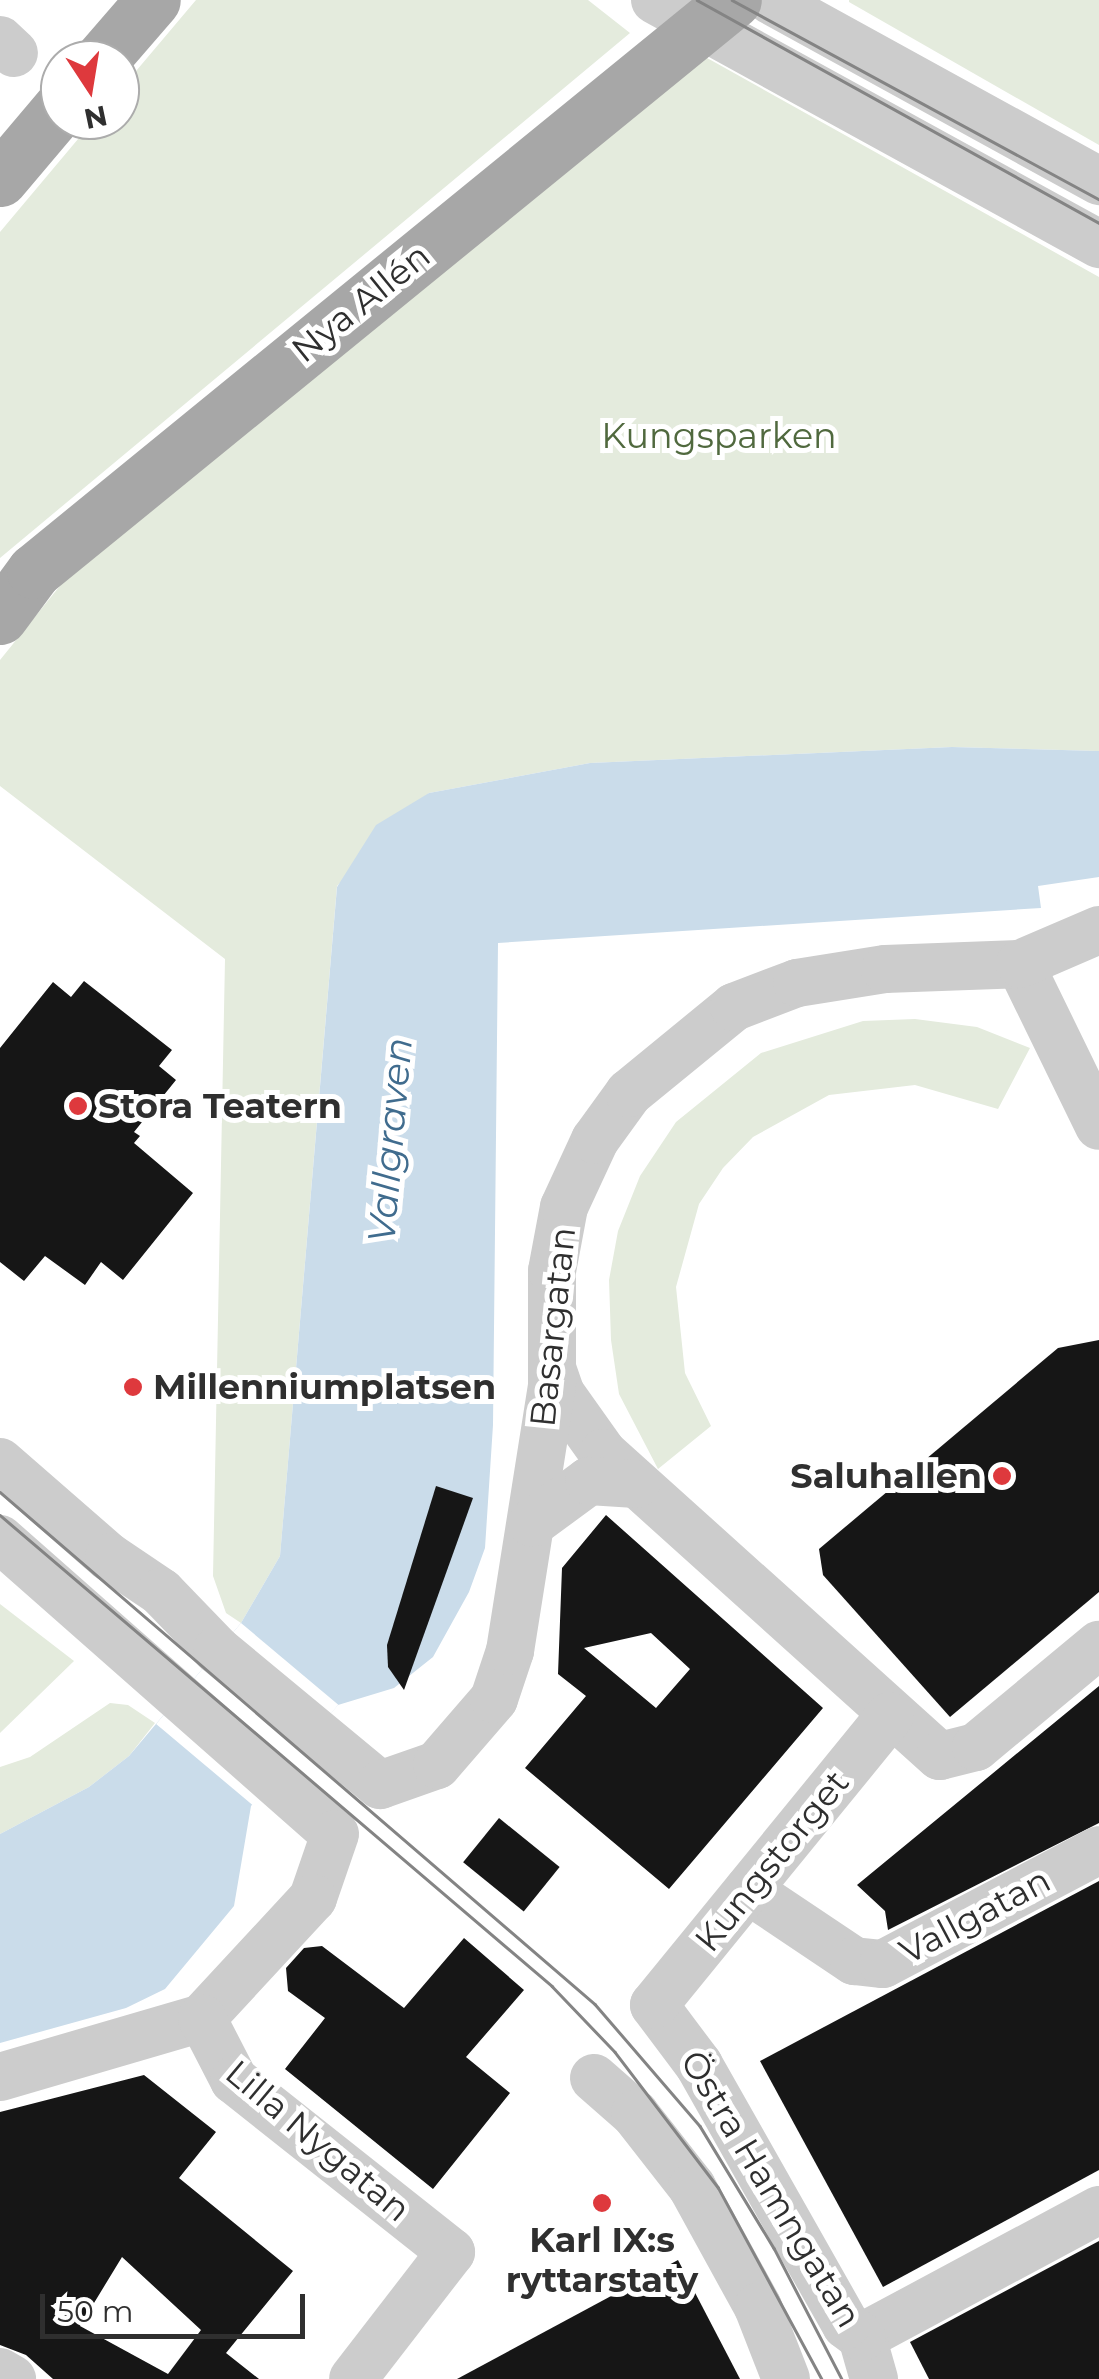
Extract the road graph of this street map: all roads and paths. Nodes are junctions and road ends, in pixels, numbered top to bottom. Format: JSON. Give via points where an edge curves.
{"nodes":[{"id":1,"x":153,"y":0,"type":"edge"},
{"id":2,"x":655,"y":0,"type":"edge"},
{"id":3,"x":770,"y":0,"type":"edge"},
{"id":4,"x":719,"y":12,"type":"edge"},
{"id":5,"x":118,"y":40,"type":"edge"},
{"id":6,"x":40,"y":132,"type":"edge"},
{"id":7,"x":0,"y":180,"type":"edge"},
{"id":8,"x":1099,"y":182,"type":"edge"},
{"id":9,"x":1099,"y":244,"type":"edge"},
{"id":10,"x":0,"y":617,"type":"edge"},
{"id":11,"x":1099,"y":930,"type":"edge"},
{"id":12,"x":1020,"y":964,"type":"junction"},
{"id":13,"x":1099,"y":1126,"type":"edge"},
{"id":14,"x":552,"y":1368,"type":"junction"},
{"id":15,"x":0,"y":1462,"type":"edge"},
{"id":16,"x":636,"y":1484,"type":"junction"},
{"id":17,"x":532,"y":1522,"type":"junction"},
{"id":18,"x":0,"y":1539,"type":"edge"},
{"id":19,"x":1099,"y":1645,"type":"edge"},
{"id":20,"x":890,"y":1716,"type":"junction"},
{"id":21,"x":1099,"y":1850,"type":"edge"},
{"id":22,"x":748,"y":1890,"type":"junction"},
{"id":23,"x":654,"y":2005,"type":"joint"},
{"id":24,"x":202,"y":2018,"type":"junction"},
{"id":25,"x":0,"y":2077,"type":"edge"},
{"id":26,"x":594,"y":2078,"type":"dead end"},
{"id":27,"x":1099,"y":2210,"type":"edge"},
{"id":28,"x":868,"y":2358,"type":"edge"},
{"id":29,"x":0,"y":2372,"type":"edge"},
{"id":30,"x":12,"y":2379,"type":"edge"},
{"id":31,"x":354,"y":2379,"type":"edge"},
{"id":32,"x":785,"y":2379,"type":"edge"}],
"edges":[{"from":1,"to":5,"type":"main road"},
{"from":2,"to":4,"type":"street"},
{"from":3,"to":8,"type":"street"},
{"from":4,"to":9,"type":"street"},
{"from":4,"to":10,"type":"main road","name":"Nya Allén","via":[[34,572]]},
{"from":6,"to":7,"type":"main road"},
{"from":11,"to":12,"type":"street","name":"Basargatan"},
{"from":12,"to":13,"type":"street"},
{"from":12,"to":14,"type":"street","name":"Basargatan","via":[[885,970],[797,984],[734,1006],[697,1030],[629,1094],[596,1140],[564,1208],[552,1271]]},
{"from":14,"to":16,"type":"street","via":[[582,1429]]},
{"from":14,"to":17,"type":"street","name":"Basargatan"},
{"from":15,"to":17,"type":"street","name":"Basargatan","via":[[380,1785],[437,1764],[494,1699]]},
{"from":16,"to":17,"type":"street","via":[[589,1481]]},
{"from":16,"to":20,"type":"street"},
{"from":18,"to":24,"type":"street","via":[[334,1834],[313,1898]]},
{"from":19,"to":20,"type":"street","via":[[976,1748],[956,1756],[940,1756]]},
{"from":20,"to":22,"type":"street","name":"Kungstorget"},
{"from":21,"to":22,"type":"street","name":"Vallgatan","via":[[882,1964],[854,1961]]},
{"from":22,"to":23,"type":"street","name":"Kungstorget"},
{"from":23,"to":28,"type":"street","name":"Östra Hamngatan","via":[[698,2065]]},
{"from":24,"to":25,"type":"street"},
{"from":24,"to":31,"type":"street","name":"Lilla Nygatan","via":[[234,2080],[450,2252]]},
{"from":26,"to":32,"type":"street","name":"Östra Hamngatan","via":[[635,2114],[692,2187],[758,2307]]},
{"from":27,"to":28,"type":"street"},
{"from":29,"to":30,"type":"street"}]}
